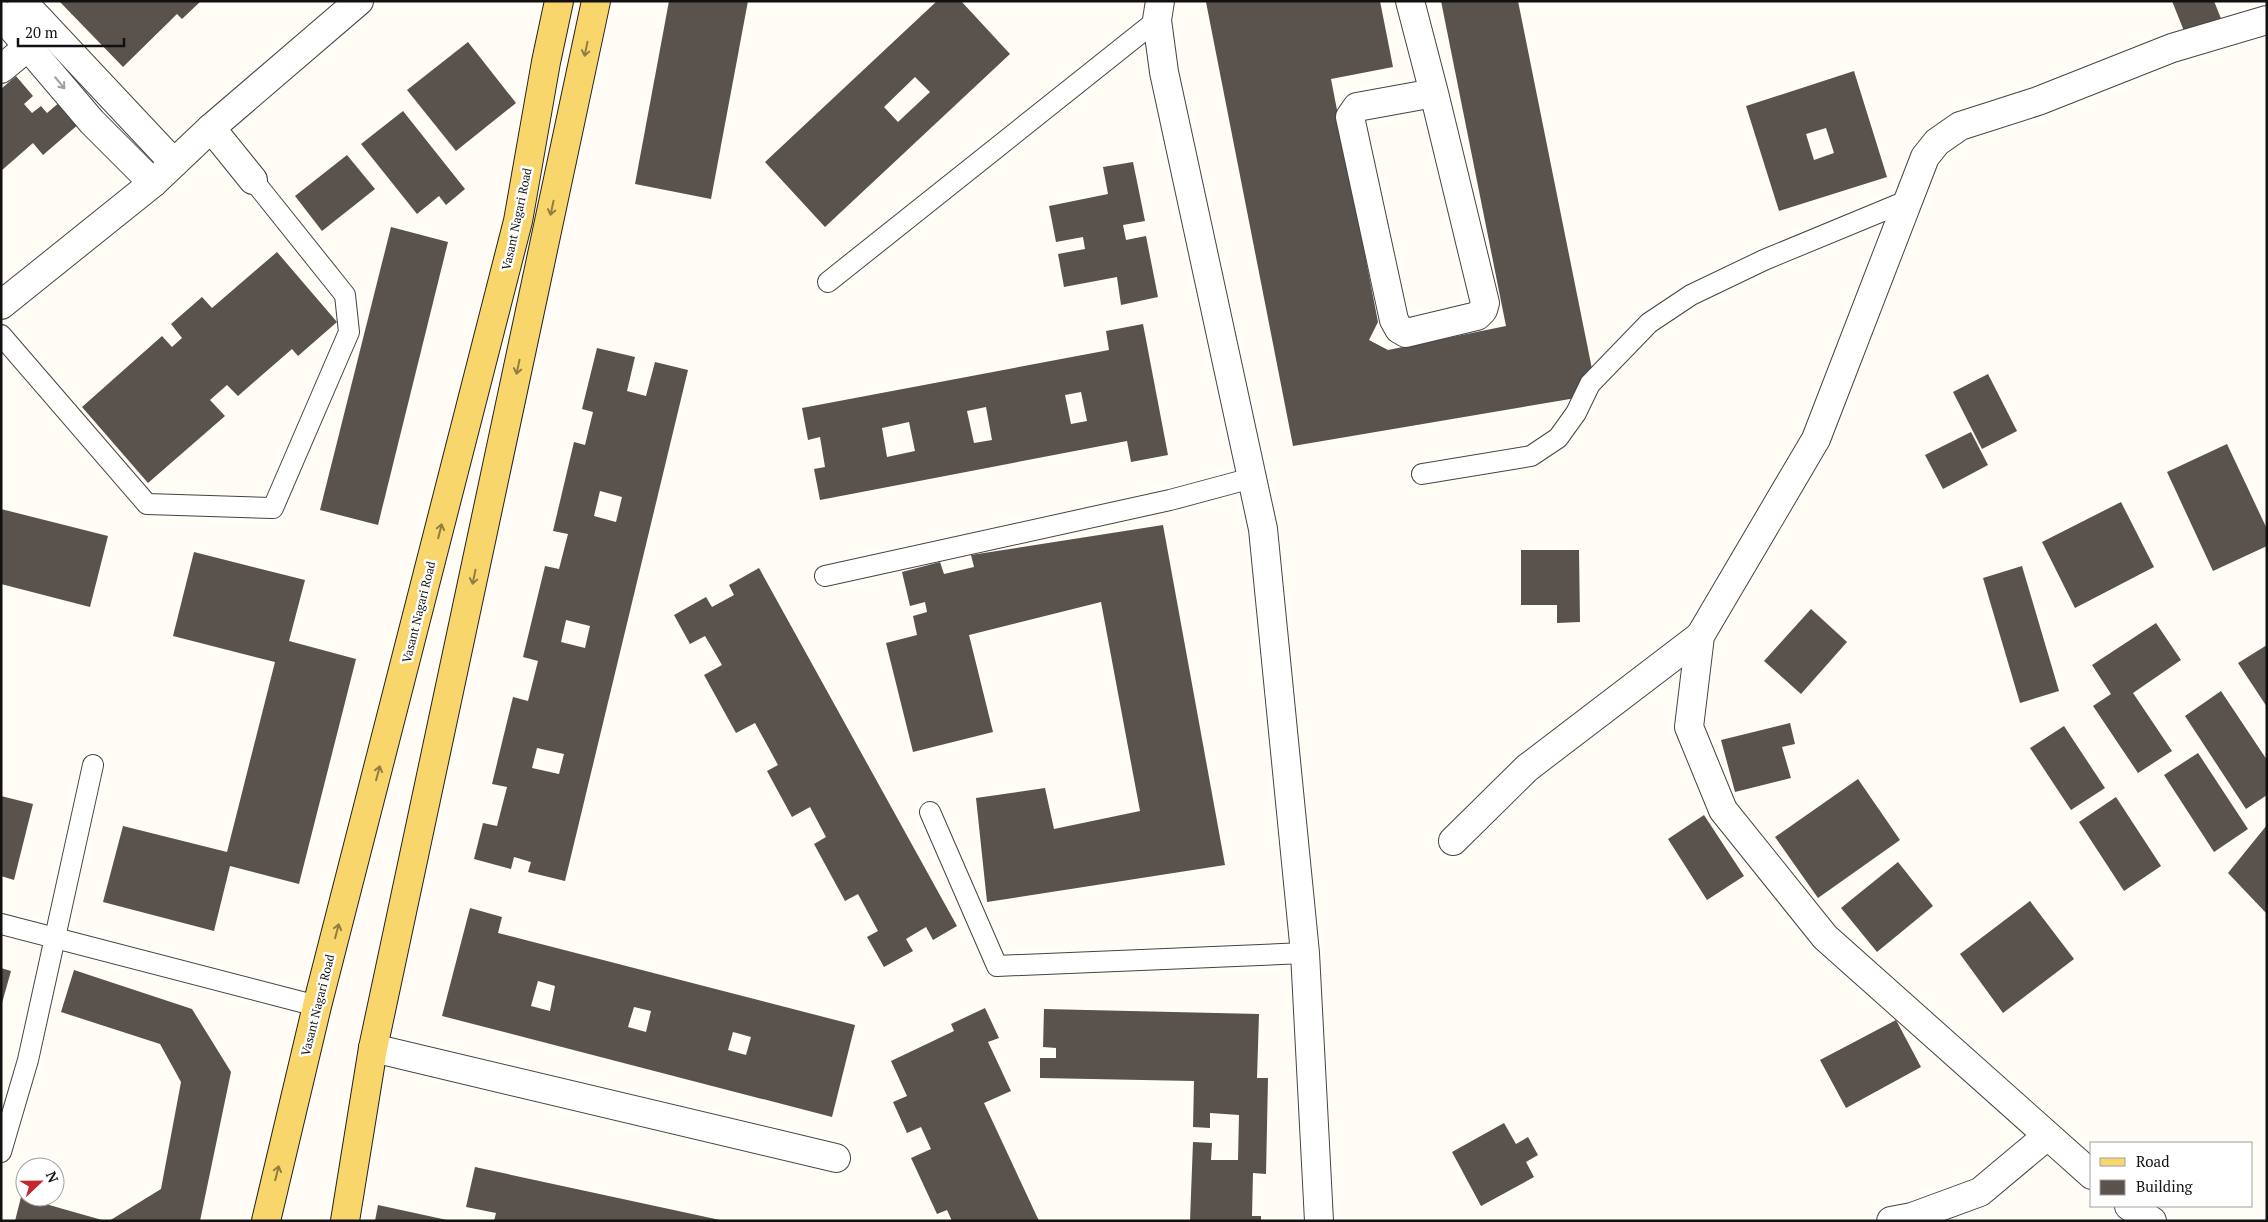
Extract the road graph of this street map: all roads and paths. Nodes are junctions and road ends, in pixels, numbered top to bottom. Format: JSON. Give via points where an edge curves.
{"nodes":[{"id":1,"x":22,"y":1,"type":"edge"},
{"id":2,"x":560,"y":1,"type":"edge"},
{"id":3,"x":596,"y":1,"type":"edge"},
{"id":4,"x":1410,"y":1,"type":"edge"},
{"id":5,"x":355,"y":3,"type":"edge"},
{"id":6,"x":1159,"y":11,"type":"edge"},
{"id":7,"x":1,"y":15,"type":"edge"},
{"id":8,"x":2267,"y":20,"type":"edge"},
{"id":9,"x":29,"y":46,"type":"junction"},
{"id":10,"x":1,"y":69,"type":"edge"},
{"id":11,"x":1434,"y":93,"type":"junction"},
{"id":12,"x":211,"y":128,"type":"junction"},
{"id":13,"x":174,"y":163,"type":"junction"},
{"id":14,"x":253,"y":180,"type":"joint"},
{"id":15,"x":153,"y":182,"type":"junction"},
{"id":16,"x":1909,"y":200,"type":"junction"},
{"id":17,"x":828,"y":282,"type":"dead end"},
{"id":18,"x":1,"y":306,"type":"edge"},
{"id":19,"x":1,"y":335,"type":"edge"},
{"id":20,"x":1422,"y":474,"type":"dead end"},
{"id":21,"x":1252,"y":478,"type":"junction"},
{"id":22,"x":825,"y":576,"type":"dead end"},
{"id":23,"x":1700,"y":636,"type":"junction"},
{"id":24,"x":93,"y":764,"type":"dead end"},
{"id":25,"x":930,"y":812,"type":"dead end"},
{"id":26,"x":1453,"y":841,"type":"dead end"},
{"id":27,"x":1,"y":924,"type":"edge"},
{"id":28,"x":55,"y":939,"type":"junction"},
{"id":29,"x":1305,"y":953,"type":"junction"},
{"id":30,"x":317,"y":1006,"type":"junction"},
{"id":31,"x":374,"y":1048,"type":"junction"},
{"id":32,"x":2047,"y":1136,"type":"junction"},
{"id":33,"x":1,"y":1152,"type":"edge"},
{"id":34,"x":836,"y":1158,"type":"dead end"},
{"id":35,"x":2090,"y":1173,"type":"edge"},
{"id":36,"x":2131,"y":1207,"type":"edge"},
{"id":37,"x":266,"y":1221,"type":"edge"},
{"id":38,"x":345,"y":1221,"type":"edge"},
{"id":39,"x":1318,"y":1221,"type":"edge"},
{"id":40,"x":1891,"y":1221,"type":"edge"},
{"id":41,"x":2152,"y":1221,"type":"edge"}],
"edges":[{"from":1,"to":13,"type":"street"},
{"from":30,"to":2,"type":"main road","name":"Vasant Nagari Road","one_way":true,"via":[[518,221]]},
{"from":3,"to":31,"type":"main road","one_way":true},
{"from":4,"to":11,"type":"street"},
{"from":5,"to":12,"type":"street"},
{"from":6,"to":17,"type":"lane"},
{"from":6,"to":21,"type":"street","via":[[1164,72]]},
{"from":7,"to":9,"type":"street"},
{"from":8,"to":16,"type":"street","via":[[2172,48],[2038,101],[1960,126],[1937,142],[1925,157]]},
{"from":9,"to":10,"type":"street"},
{"from":9,"to":15,"type":"street","one_way":true,"via":[[92,122]]},
{"from":11,"to":11,"type":"street","via":[[1485,303],[1477,316],[1406,333],[1394,320],[1350,116],[1368,104]]},
{"from":12,"to":13,"type":"street"},
{"from":12,"to":14,"type":"street"},
{"from":13,"to":15,"type":"street"},
{"from":14,"to":19,"type":"lane","via":[[346,295],[349,332],[273,508],[147,504]]},
{"from":15,"to":18,"type":"street"},
{"from":16,"to":20,"type":"lane","via":[[1764,260],[1691,295],[1649,323],[1590,384],[1576,413],[1558,438],[1531,456]]},
{"from":16,"to":23,"type":"street","via":[[1816,439]]},
{"from":21,"to":22,"type":"lane","via":[[1170,500]]},
{"from":21,"to":29,"type":"street","via":[[1263,529]]},
{"from":23,"to":26,"type":"street","via":[[1526,768]]},
{"from":23,"to":32,"type":"street","via":[[1689,727],[1723,810],[1824,937]]},
{"from":24,"to":28,"type":"lane"},
{"from":25,"to":29,"type":"lane","via":[[997,966]]},
{"from":27,"to":28,"type":"lane"},
{"from":28,"to":30,"type":"lane"},
{"from":28,"to":33,"type":"lane","via":[[28,1060]]},
{"from":29,"to":39,"type":"street"},
{"from":37,"to":30,"type":"main road","name":"Vasant Nagari Road","one_way":true},
{"from":31,"to":34,"type":"street"},
{"from":31,"to":38,"type":"main road"},
{"from":32,"to":35,"type":"street"},
{"from":32,"to":40,"type":"street","via":[[1980,1192]]},
{"from":36,"to":41,"type":"street"}]}
